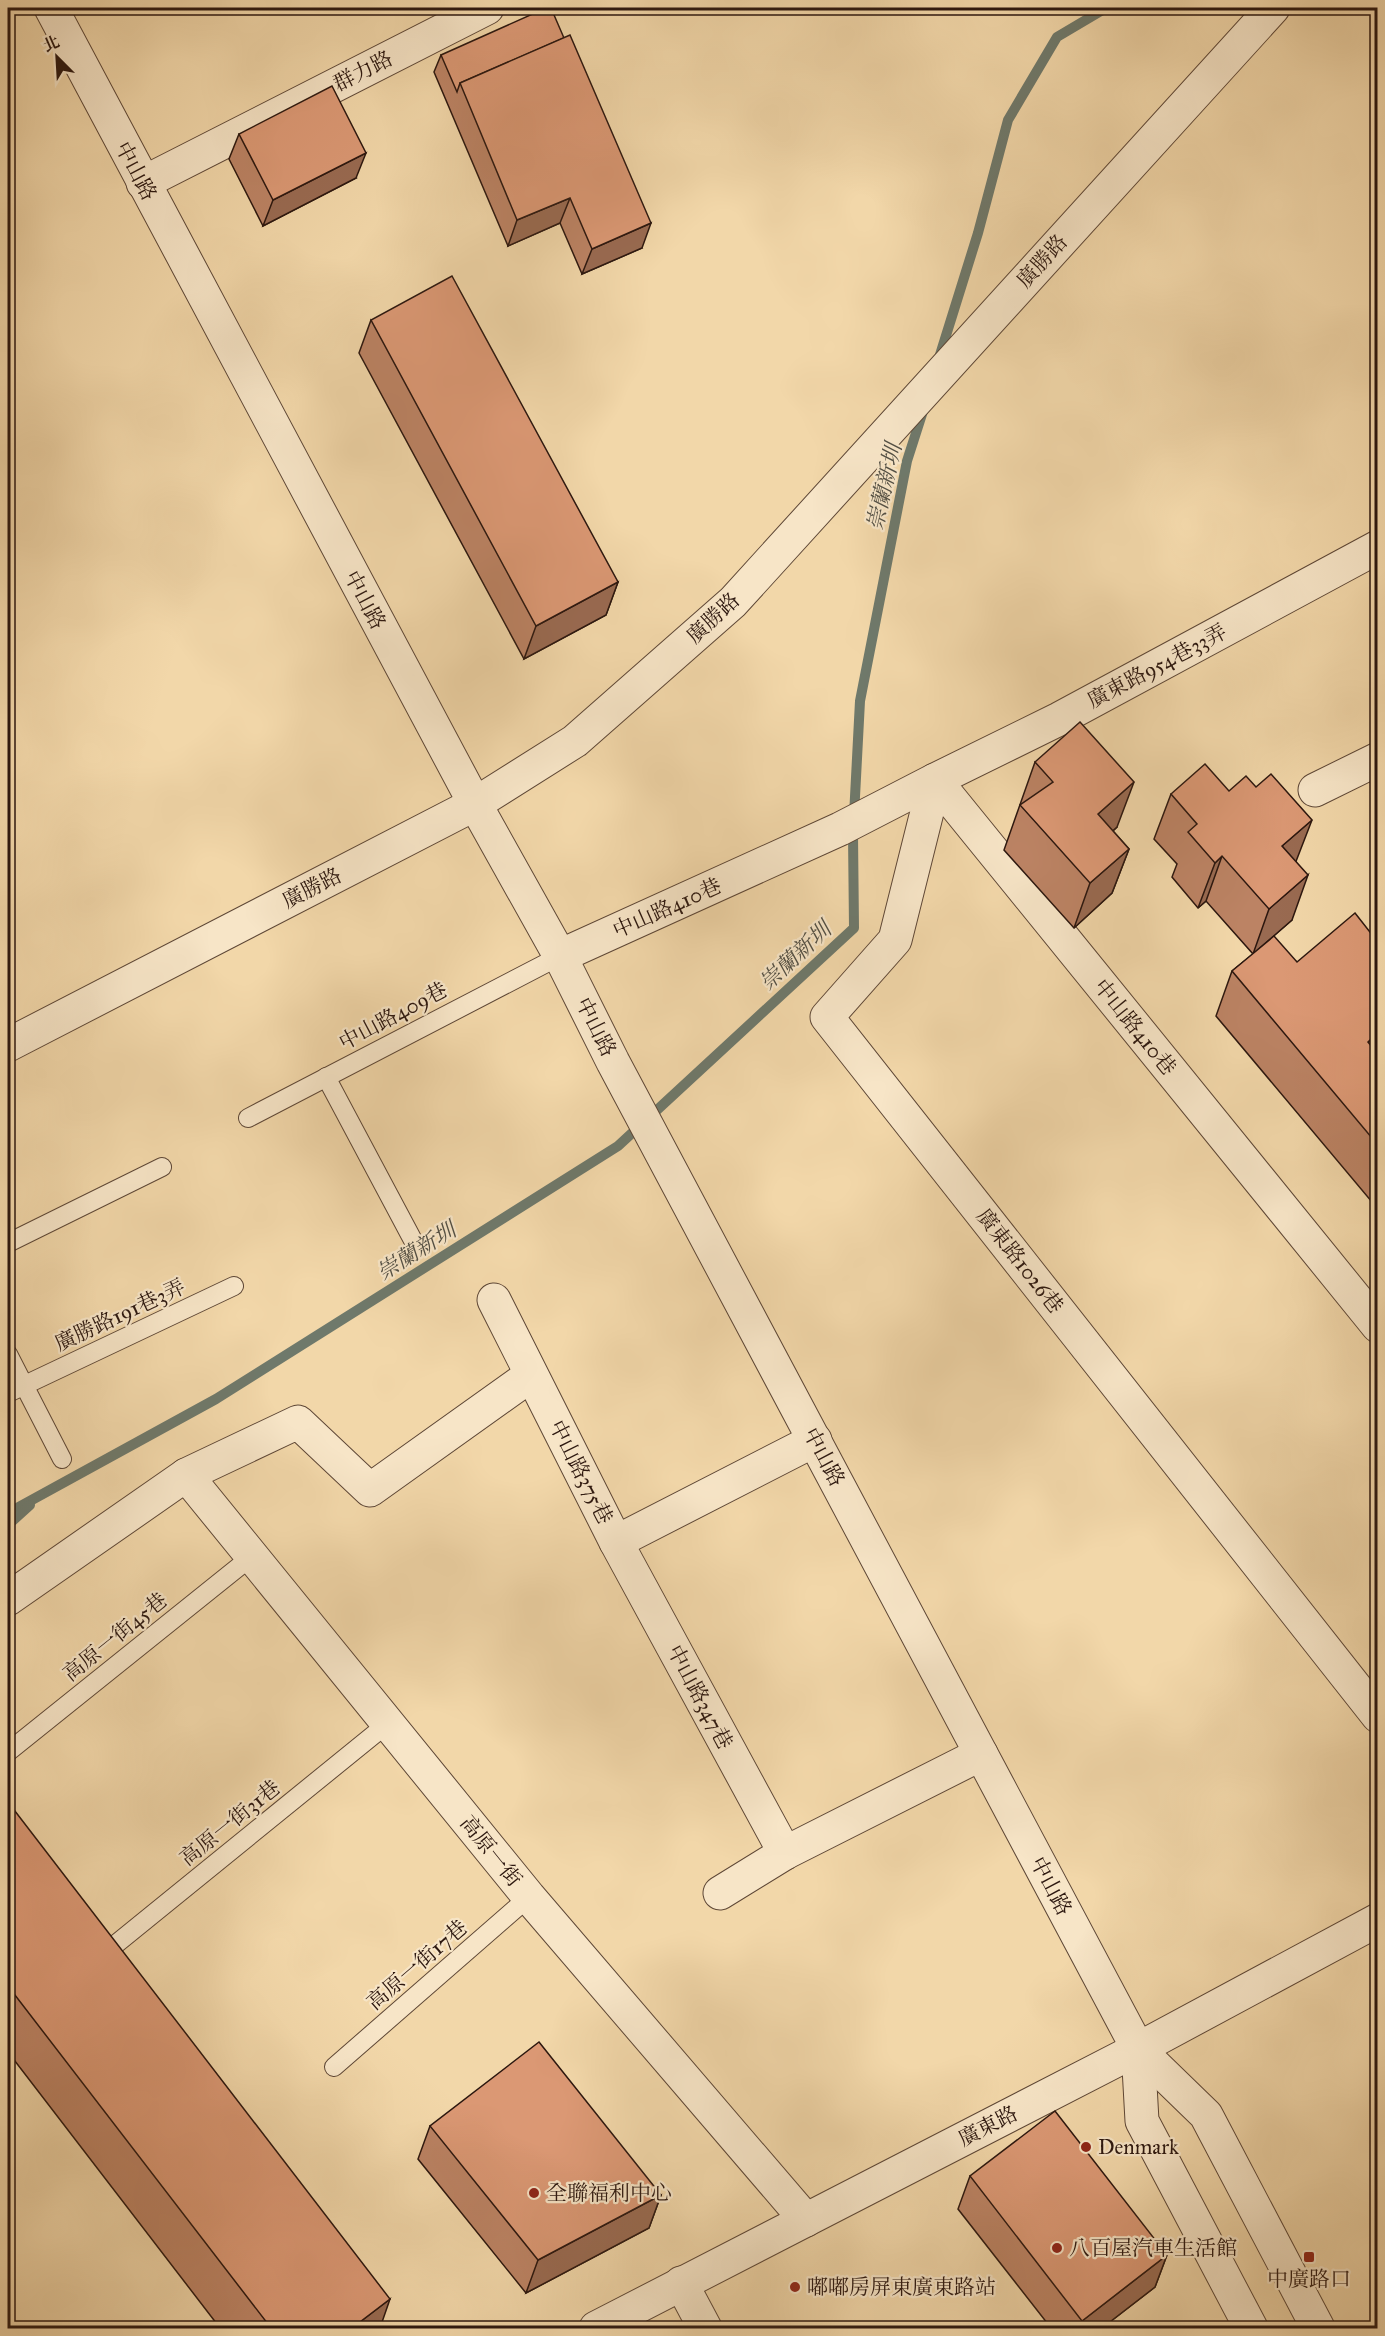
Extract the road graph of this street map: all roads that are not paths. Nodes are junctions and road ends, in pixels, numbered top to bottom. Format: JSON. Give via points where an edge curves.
{"nodes":[{"id":1,"x":51,"y":8,"type":"edge"},
{"id":2,"x":487,"y":8,"type":"edge"},
{"id":3,"x":1273,"y":8,"type":"edge"},
{"id":4,"x":143,"y":183,"type":"junction"},
{"id":5,"x":1377,"y":547,"type":"edge"},
{"id":6,"x":1377,"y":759,"type":"edge"},
{"id":7,"x":935,"y":780,"type":"junction"},
{"id":8,"x":1315,"y":790,"type":"dead end"},
{"id":9,"x":475,"y":804,"type":"junction"},
{"id":10,"x":560,"y":957,"type":"junction"},
{"id":11,"x":8,"y":1045,"type":"edge"},
{"id":12,"x":326,"y":1077,"type":"junction"},
{"id":13,"x":248,"y":1118,"type":"dead end"},
{"id":14,"x":162,"y":1167,"type":"dead end"},
{"id":15,"x":8,"y":1243,"type":"edge"},
{"id":16,"x":416,"y":1246,"type":"dead end"},
{"id":17,"x":234,"y":1286,"type":"dead end"},
{"id":18,"x":494,"y":1300,"type":"dead end"},
{"id":19,"x":1377,"y":1326,"type":"edge"},
{"id":20,"x":8,"y":1354,"type":"edge"},
{"id":21,"x":531,"y":1375,"type":"junction"},
{"id":22,"x":16,"y":1389,"type":"edge"},
{"id":23,"x":815,"y":1440,"type":"junction"},
{"id":24,"x":62,"y":1459,"type":"dead end"},
{"id":25,"x":186,"y":1475,"type":"junction"},
{"id":26,"x":616,"y":1542,"type":"junction"},
{"id":27,"x":251,"y":1557,"type":"junction"},
{"id":28,"x":8,"y":1599,"type":"edge"},
{"id":29,"x":1377,"y":1716,"type":"edge"},
{"id":30,"x":387,"y":1724,"type":"junction"},
{"id":31,"x":8,"y":1752,"type":"edge"},
{"id":32,"x":981,"y":1754,"type":"junction"},
{"id":33,"x":785,"y":1853,"type":"junction"},
{"id":34,"x":720,"y":1893,"type":"dead end"},
{"id":35,"x":529,"y":1898,"type":"junction"},
{"id":36,"x":1377,"y":1921,"type":"edge"},
{"id":37,"x":100,"y":1957,"type":"edge"},
{"id":38,"x":1138,"y":2049,"type":"junction"},
{"id":39,"x":334,"y":2067,"type":"dead end"},
{"id":40,"x":806,"y":2220,"type":"junction"},
{"id":41,"x":681,"y":2283,"type":"junction"},
{"id":42,"x":596,"y":2328,"type":"edge"},
{"id":43,"x":705,"y":2328,"type":"edge"},
{"id":44,"x":1251,"y":2328,"type":"edge"},
{"id":45,"x":1318,"y":2328,"type":"edge"}],
"edges":[{"from":1,"to":4,"type":"street","name":"中山路"},
{"from":2,"to":4,"type":"street","name":"群力路"},
{"from":3,"to":9,"type":"street","name":"廣勝路","via":[[733,602],[575,741]]},
{"from":4,"to":9,"type":"street","name":"中山路"},
{"from":5,"to":7,"type":"street","name":"廣東路954巷33弄","via":[[1059,719]]},
{"from":6,"to":8,"type":"street"},
{"from":7,"to":10,"type":"street","name":"中山路410巷","via":[[840,829]]},
{"from":7,"to":19,"type":"street","name":"中山路410巷"},
{"from":7,"to":29,"type":"street","name":"廣東路1026巷","via":[[895,940],[827,1017]]},
{"from":9,"to":10,"type":"street","name":"中山路"},
{"from":9,"to":11,"type":"street","name":"廣勝路"},
{"from":10,"to":12,"type":"lane","name":"中山路409巷"},
{"from":10,"to":23,"type":"street","name":"中山路"},
{"from":12,"to":13,"type":"lane","name":"中山路409巷"},
{"from":12,"to":16,"type":"lane"},
{"from":14,"to":15,"type":"lane"},
{"from":17,"to":22,"type":"lane","name":"廣勝路191巷3弄"},
{"from":18,"to":21,"type":"street","name":"中山路375巷"},
{"from":20,"to":22,"type":"lane"},
{"from":21,"to":25,"type":"street","via":[[370,1490],[298,1422]]},
{"from":21,"to":26,"type":"street","name":"中山路375巷"},
{"from":22,"to":24,"type":"lane"},
{"from":23,"to":26,"type":"street","name":"中山路375巷"},
{"from":23,"to":32,"type":"street","name":"中山路"},
{"from":25,"to":27,"type":"street","name":"高原一街"},
{"from":25,"to":28,"type":"street"},
{"from":26,"to":33,"type":"street","name":"中山路347巷"},
{"from":27,"to":30,"type":"street","name":"高原一街"},
{"from":27,"to":31,"type":"lane","name":"高原一街45巷"},
{"from":30,"to":35,"type":"street","name":"高原一街"},
{"from":30,"to":37,"type":"lane","name":"高原一街31巷"},
{"from":32,"to":33,"type":"street"},
{"from":32,"to":38,"type":"street","name":"中山路"},
{"from":33,"to":34,"type":"street"},
{"from":35,"to":39,"type":"lane","name":"高原一街17巷"},
{"from":35,"to":40,"type":"street","name":"高原一街"},
{"from":36,"to":38,"type":"street","name":"廣東路"},
{"from":38,"to":40,"type":"street","name":"廣東路"},
{"from":38,"to":44,"type":"street","name":"中山路","via":[[1142,2121]]},
{"from":38,"to":45,"type":"street","name":"中山路","via":[[1206,2115]]},
{"from":40,"to":41,"type":"street","name":"廣東路"},
{"from":41,"to":42,"type":"street","name":"廣東路"},
{"from":41,"to":43,"type":"street"}]}
